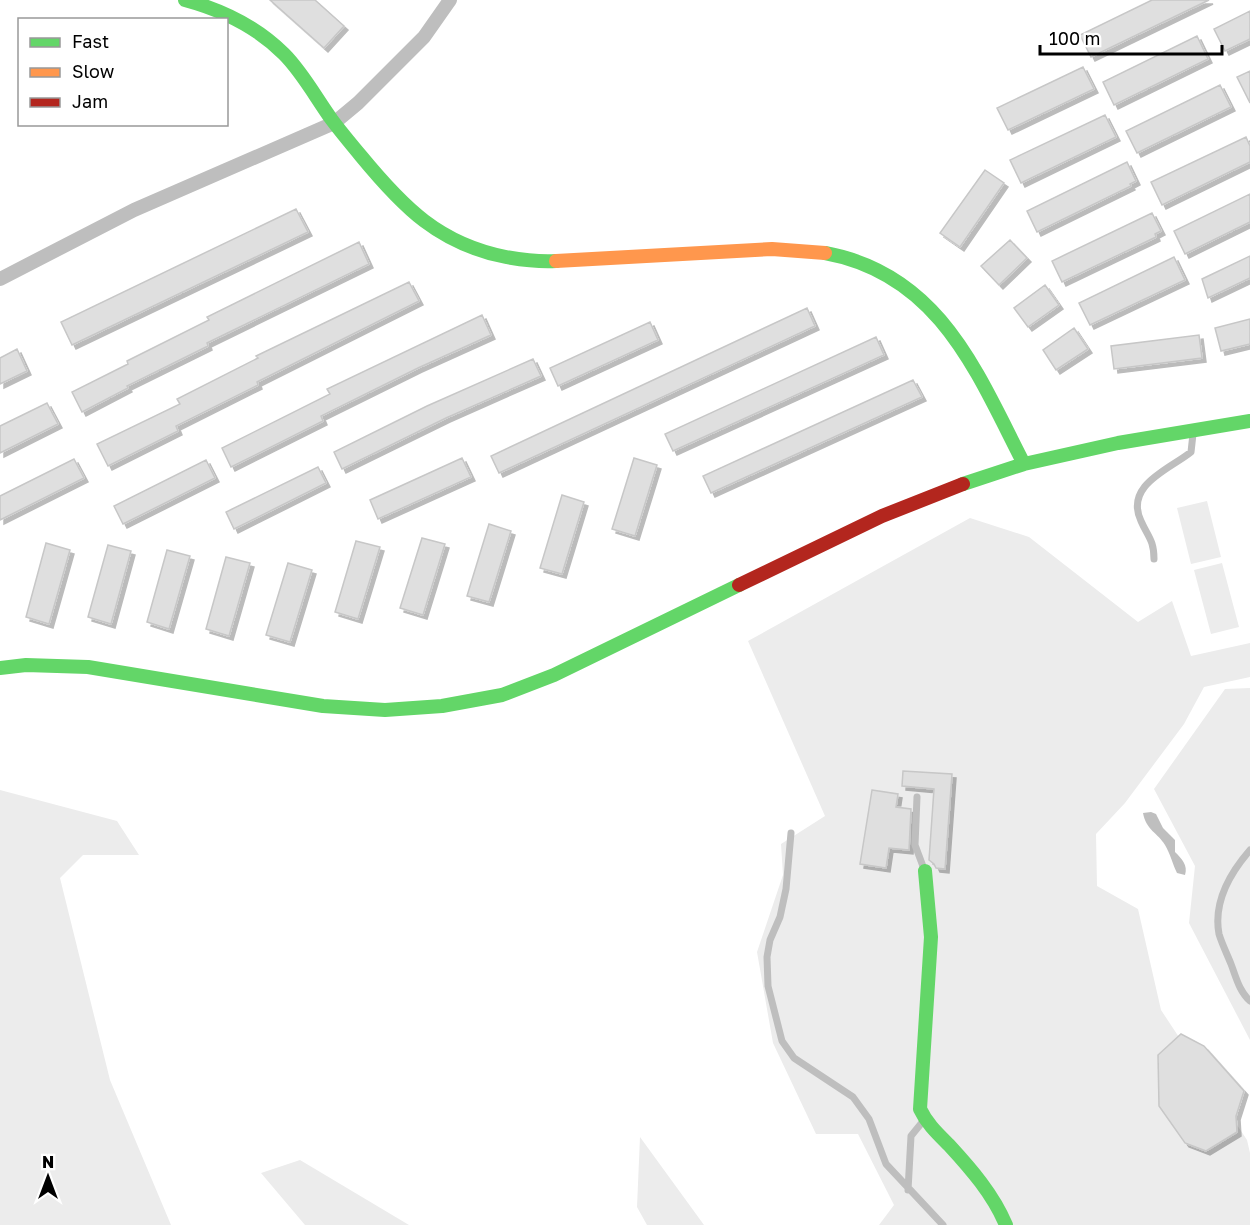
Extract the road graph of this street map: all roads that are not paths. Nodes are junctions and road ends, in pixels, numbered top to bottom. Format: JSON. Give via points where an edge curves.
{"nodes":[{"id":1,"x":185,"y":0,"type":"edge"},
{"id":2,"x":450,"y":0,"type":"edge"},
{"id":3,"x":334,"y":123,"type":"junction"},
{"id":4,"x":0,"y":279,"type":"edge"},
{"id":5,"x":1250,"y":422,"type":"edge"},
{"id":6,"x":1193,"y":431,"type":"junction"},
{"id":7,"x":1024,"y":464,"type":"junction"},
{"id":8,"x":1154,"y":559,"type":"dead end"},
{"id":9,"x":0,"y":668,"type":"edge"},
{"id":10,"x":917,"y":797,"type":"dead end"},
{"id":11,"x":791,"y":833,"type":"dead end"},
{"id":12,"x":1250,"y":850,"type":"edge"},
{"id":13,"x":925,"y":871,"type":"joint"},
{"id":14,"x":1250,"y":1001,"type":"edge"},
{"id":15,"x":924,"y":1118,"type":"junction"},
{"id":16,"x":908,"y":1190,"type":"junction"},
{"id":17,"x":943,"y":1225,"type":"edge"},
{"id":18,"x":1006,"y":1225,"type":"edge"}],
"edges":[{"from":1,"to":3,"type":"street","via":[[223,13],[266,38],[302,74]]},
{"from":2,"to":3,"type":"street","via":[[424,37]]},
{"from":3,"to":4,"type":"street","via":[[134,210]]},
{"from":3,"to":7,"type":"street","via":[[391,194],[414,215],[442,235],[474,249],[542,262],[804,250],[832,254],[885,276],[933,311],[952,334]]},
{"from":5,"to":6,"type":"street"},
{"from":6,"to":7,"type":"street"},
{"from":6,"to":8,"type":"lane","via":[[1191,452],[1153,477],[1140,496],[1139,516],[1153,542]]},
{"from":7,"to":9,"type":"street","via":[[882,516],[555,675],[502,696],[385,710],[323,706],[88,667]]},
{"from":10,"to":13,"type":"lane","via":[[915,845]]},
{"from":11,"to":16,"type":"lane","via":[[786,889],[767,957],[768,986],[782,1041],[794,1058],[853,1096],[869,1119],[886,1164]]},
{"from":12,"to":14,"type":"lane","via":[[1227,883],[1218,920],[1224,948],[1241,990]]},
{"from":13,"to":15,"type":"street","via":[[931,937],[919,1100]]},
{"from":15,"to":16,"type":"lane","via":[[910,1136]]},
{"from":15,"to":18,"type":"street","via":[[996,1203]]},
{"from":16,"to":17,"type":"lane"}]}
